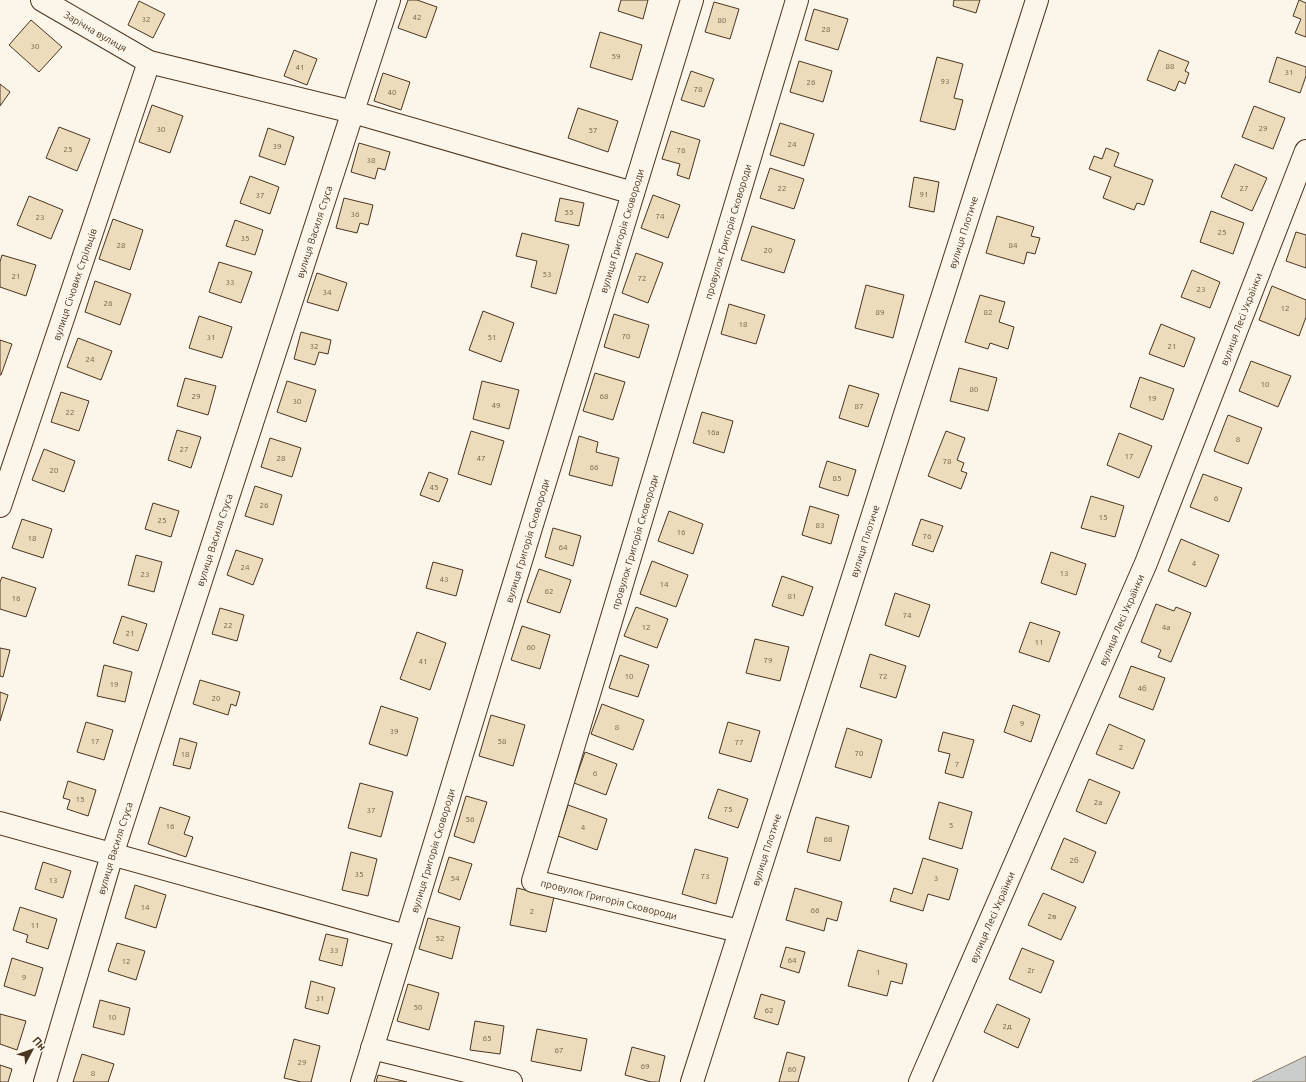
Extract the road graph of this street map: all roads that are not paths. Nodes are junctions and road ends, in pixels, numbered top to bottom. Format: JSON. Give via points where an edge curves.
{"nodes":[{"id":1,"x":42,"y":0,"type":"edge"},
{"id":2,"x":389,"y":0,"type":"edge"},
{"id":3,"x":692,"y":0,"type":"edge"},
{"id":4,"x":798,"y":0,"type":"edge"},
{"id":5,"x":1037,"y":0,"type":"edge"},
{"id":6,"x":149,"y":62,"type":"junction"},
{"id":7,"x":353,"y":112,"type":"junction"},
{"id":8,"x":1306,"y":151,"type":"edge"},
{"id":9,"x":633,"y":193,"type":"junction"},
{"id":10,"x":0,"y":506,"type":"edge"},
{"id":11,"x":0,"y":823,"type":"edge"},
{"id":12,"x":112,"y":855,"type":"junction"},
{"id":13,"x":739,"y":931,"type":"junction"},
{"id":14,"x":406,"y":936,"type":"junction"},
{"id":15,"x":372,"y":1048,"type":"junction"},
{"id":16,"x":45,"y":1082,"type":"edge"},
{"id":17,"x":362,"y":1082,"type":"edge"},
{"id":18,"x":511,"y":1082,"type":"edge"},
{"id":19,"x":692,"y":1082,"type":"edge"},
{"id":20,"x":920,"y":1082,"type":"edge"}],
"edges":[{"from":1,"to":6,"type":"street","name":"Зарічна вулиця"},
{"from":2,"to":7,"type":"street","name":"вулиця Василя Стуса"},
{"from":3,"to":9,"type":"street","name":"вулиця Григорія Сковороди"},
{"from":4,"to":13,"type":"street","name":"провулок Григорія Сковороди","via":[[533,881]]},
{"from":5,"to":13,"type":"street","name":"вулиця Плотиче"},
{"from":6,"to":7,"type":"street","name":"Зарічна вулиця"},
{"from":6,"to":10,"type":"street","name":"вулиця Січових Стрільців"},
{"from":7,"to":9,"type":"street","name":"Зарічна вулиця"},
{"from":7,"to":12,"type":"street","name":"вулиця Василя Стуса"},
{"from":8,"to":20,"type":"street","name":"вулиця Лесі Українки","via":[[1146,564]]},
{"from":9,"to":14,"type":"street","name":"вулиця Григорія Сковороди"},
{"from":11,"to":12,"type":"street"},
{"from":12,"to":14,"type":"street"},
{"from":12,"to":16,"type":"street","name":"вулиця Василя Стуса"},
{"from":13,"to":19,"type":"street","name":"вулиця Плотиче"},
{"from":14,"to":15,"type":"street","name":"вулиця Григорія Сковороди"},
{"from":15,"to":17,"type":"street","name":"вулиця Григорія Сковороди"},
{"from":15,"to":18,"type":"street"}]}
